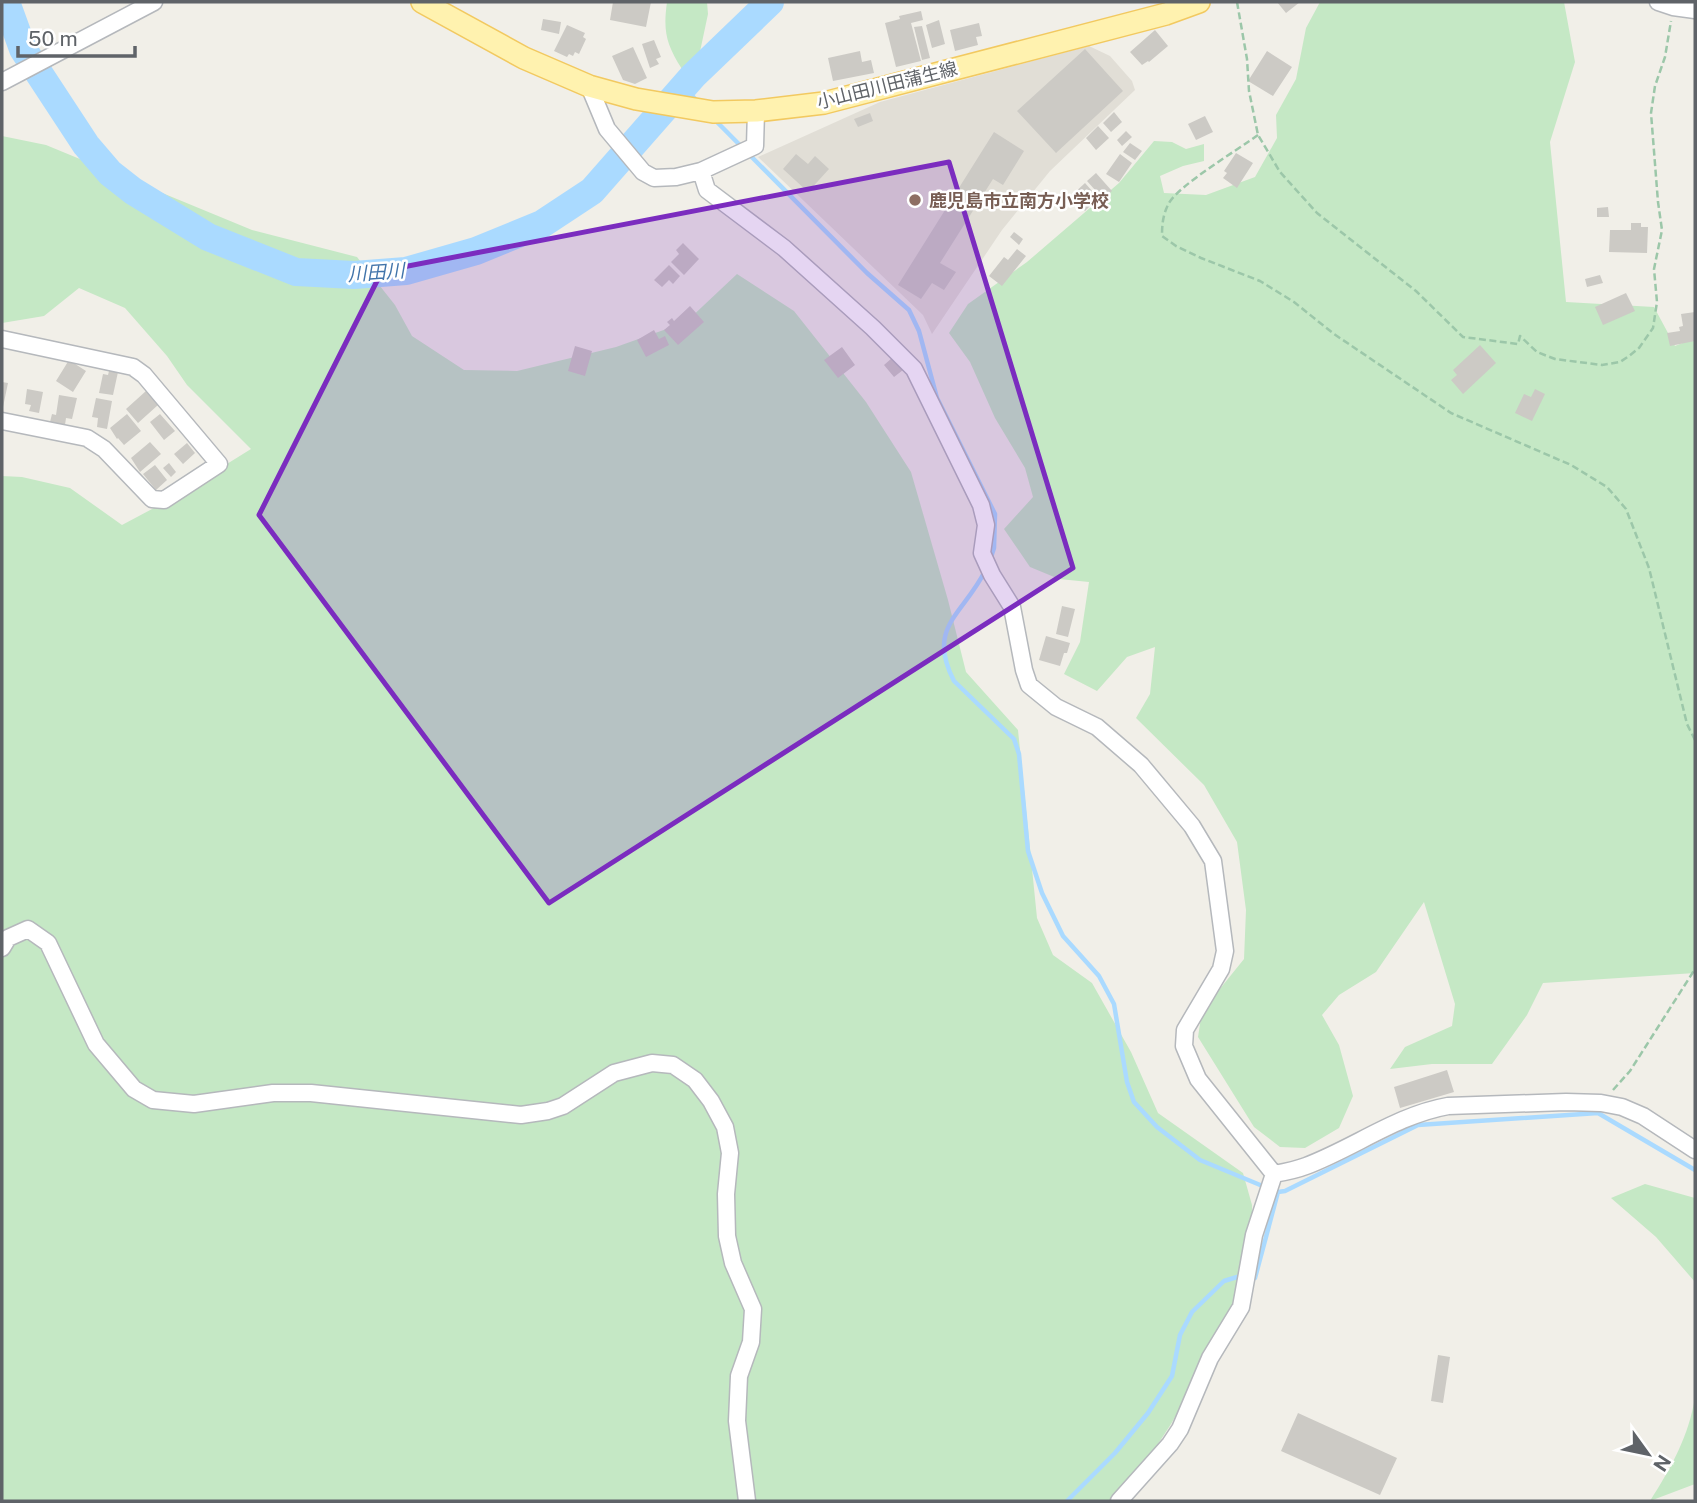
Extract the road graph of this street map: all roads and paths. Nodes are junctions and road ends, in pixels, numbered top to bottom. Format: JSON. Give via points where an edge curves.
{"nodes":[{"id":1,"x":154,"y":2,"type":"edge"},
{"id":2,"x":422,"y":2,"type":"edge"},
{"id":3,"x":1199,"y":2,"type":"edge"},
{"id":4,"x":1237,"y":2,"type":"edge"},
{"id":5,"x":1666,"y":4,"type":"edge"},
{"id":6,"x":1695,"y":10,"type":"edge"},
{"id":7,"x":2,"y":82,"type":"edge"},
{"id":8,"x":589,"y":86,"type":"junction"},
{"id":9,"x":756,"y":111,"type":"junction"},
{"id":10,"x":1258,"y":135,"type":"junction"},
{"id":11,"x":701,"y":171,"type":"junction"},
{"id":12,"x":2,"y":339,"type":"edge"},
{"id":13,"x":2,"y":421,"type":"edge"},
{"id":14,"x":1695,"y":740,"type":"edge"},
{"id":15,"x":2,"y":948,"type":"edge"},
{"id":16,"x":1695,"y":969,"type":"edge"},
{"id":17,"x":1601,"y":1103,"type":"junction"},
{"id":18,"x":1695,"y":1150,"type":"edge"},
{"id":19,"x":1270,"y":1185,"type":"junction"},
{"id":20,"x":747,"y":1501,"type":"edge"},
{"id":21,"x":1119,"y":1501,"type":"edge"}],
"edges":[{"from":1,"to":7,"type":"street"},
{"from":2,"to":8,"type":"main road","name":"小山田川田蒲生線","via":[[524,58]]},
{"from":3,"to":9,"type":"main road","name":"小山田川田蒲生線","via":[[824,103]]},
{"from":4,"to":10,"type":"path"},
{"from":5,"to":6,"type":"street"},
{"from":5,"to":10,"type":"path","via":[[1665,57],[1651,113],[1662,230],[1654,269],[1657,302],[1653,328],[1639,348],[1620,362],[1602,365],[1555,359],[1537,352],[1520,336],[1518,344],[1463,337],[1416,291],[1317,213],[1280,172]]},
{"from":8,"to":9,"type":"main road","name":"小山田川田蒲生線","via":[[713,112]]},
{"from":8,"to":11,"type":"street","via":[[607,129],[643,172],[654,178]]},
{"from":9,"to":11,"type":"street","via":[[755,146]]},
{"from":10,"to":14,"type":"path","via":[[1170,201],[1162,220],[1162,236],[1201,258],[1260,281],[1451,413],[1571,465],[1607,487],[1626,509],[1649,568],[1687,724]]},
{"from":11,"to":19,"type":"street","via":[[707,190],[784,248],[914,369],[981,505],[986,525],[982,553],[1013,607],[1029,685],[1056,707],[1097,727],[1142,765],[1192,826],[1213,861],[1225,951],[1220,970],[1185,1030],[1184,1046],[1198,1079]]},
{"from":12,"to":13,"type":"street","via":[[133,367],[219,464],[163,500],[152,499],[104,449],[87,439]]},
{"from":15,"to":20,"type":"street","via":[[8,938],[28,929],[48,943],[96,1044],[134,1089],[153,1100],[194,1104],[273,1093],[311,1093],[521,1115],[563,1106],[614,1073],[652,1063],[673,1065],[695,1080],[725,1127],[730,1153],[727,1236],[753,1309],[751,1342],[739,1376],[737,1421]]},
{"from":16,"to":17,"type":"path","via":[[1629,1071]]},
{"from":17,"to":18,"type":"street","via":[[1643,1116]]},
{"from":17,"to":19,"type":"street","via":[[1430,1109]]},
{"from":19,"to":21,"type":"street","via":[[1254,1235],[1241,1307],[1210,1358],[1180,1429]]}]}
